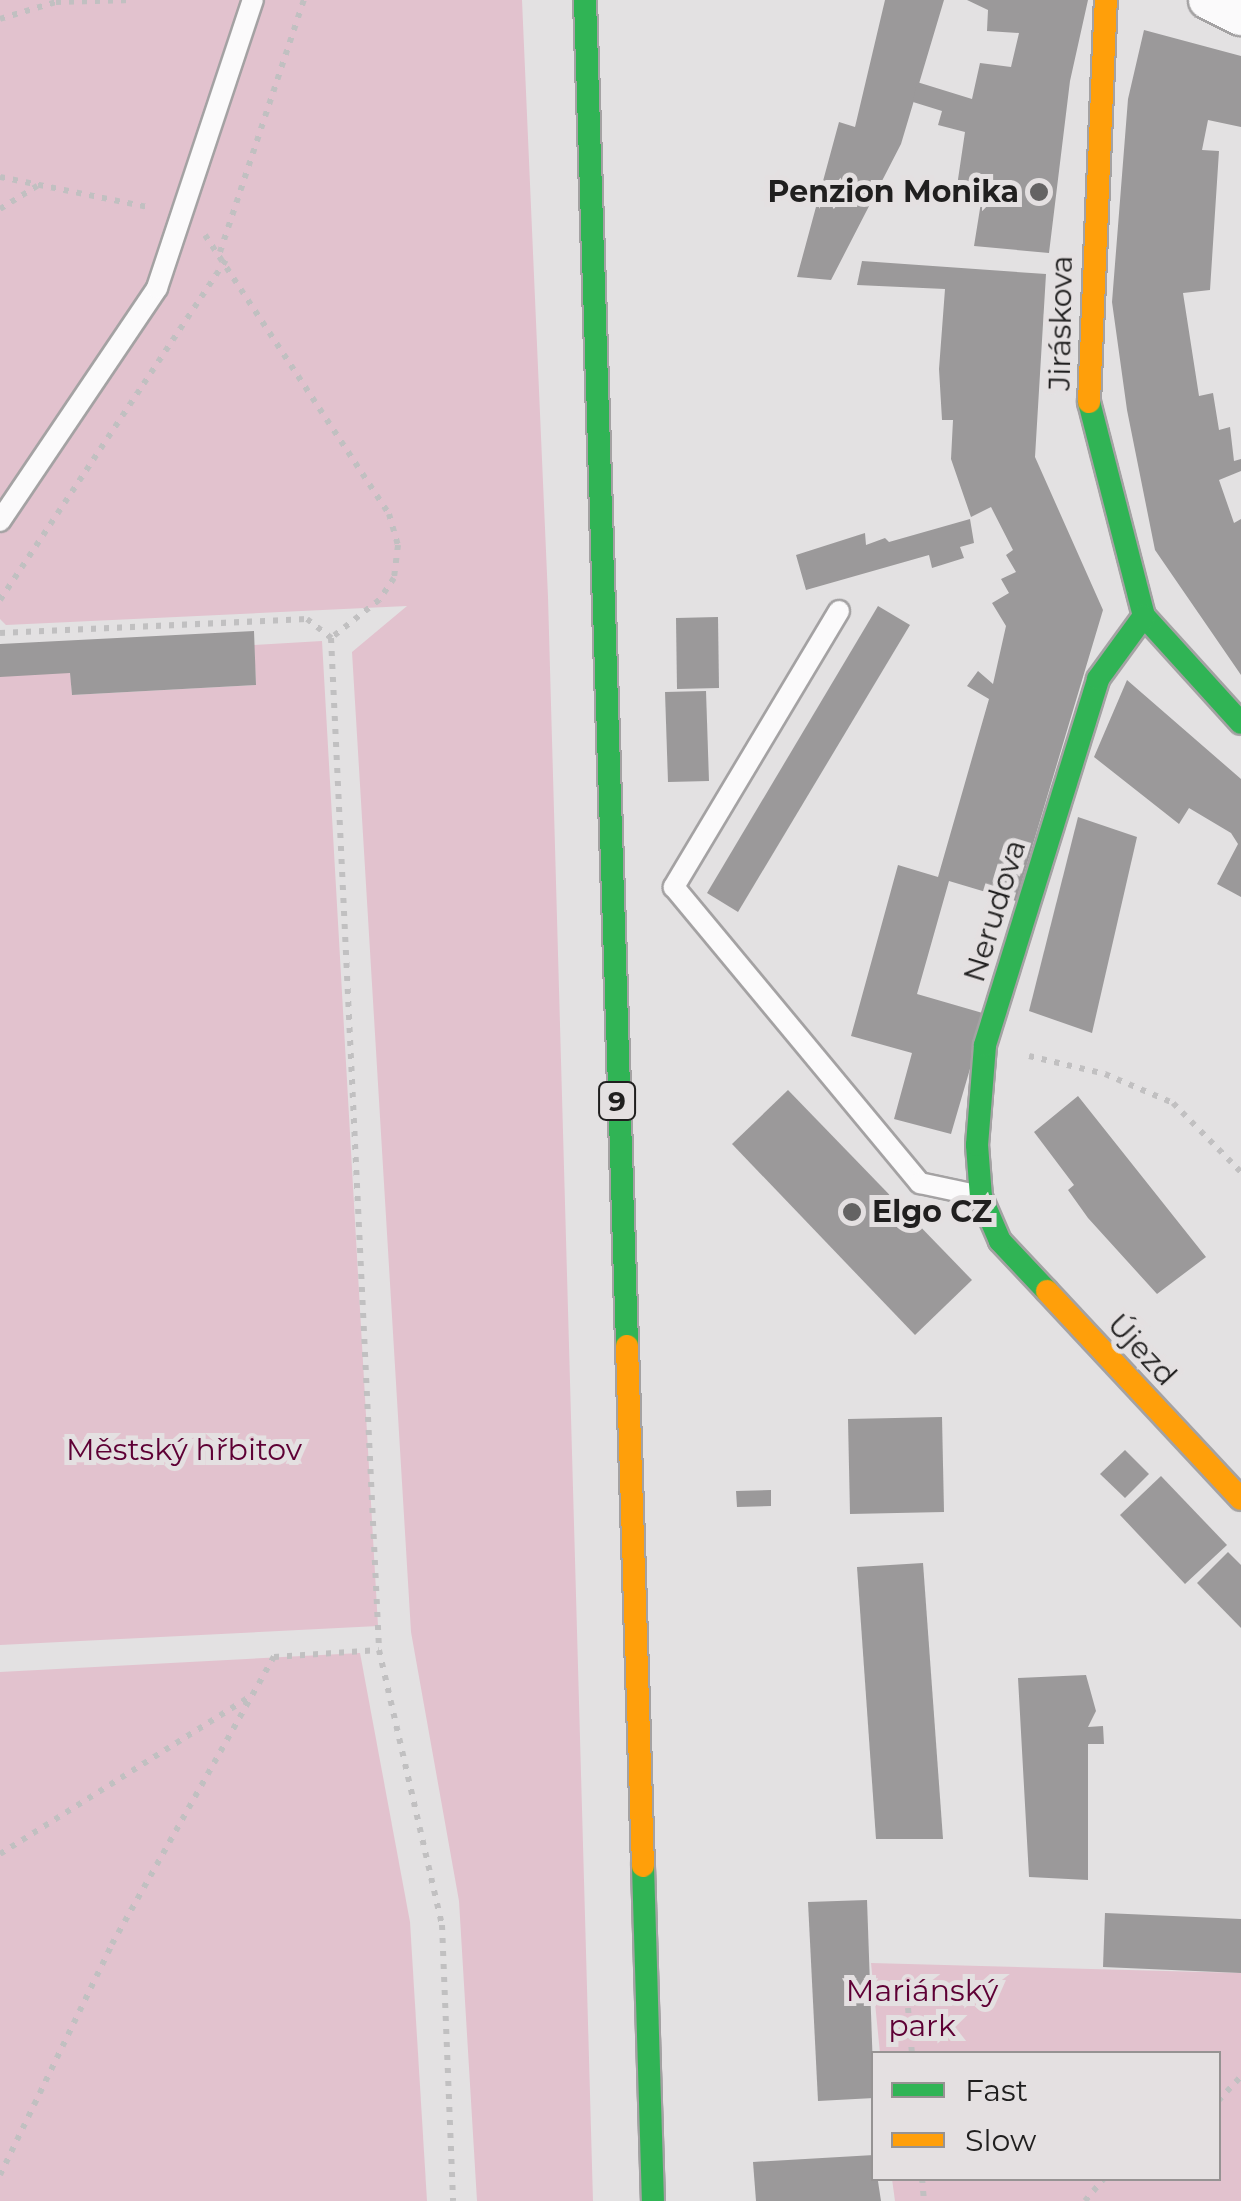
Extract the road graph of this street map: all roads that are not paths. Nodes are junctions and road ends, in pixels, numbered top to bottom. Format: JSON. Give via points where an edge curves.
{"nodes":[{"id":1,"x":253,"y":0,"type":"edge"},
{"id":2,"x":585,"y":0,"type":"edge"},
{"id":3,"x":1106,"y":0,"type":"edge"},
{"id":4,"x":1208,"y":0,"type":"edge"},
{"id":5,"x":1241,"y":16,"type":"edge"},
{"id":6,"x":0,"y":521,"type":"edge"},
{"id":7,"x":838,"y":612,"type":"dead end"},
{"id":8,"x":1144,"y":616,"type":"junction"},
{"id":9,"x":1241,"y":723,"type":"edge"},
{"id":10,"x":982,"y":1197,"type":"junction"},
{"id":11,"x":1000,"y":1241,"type":"joint"},
{"id":12,"x":1241,"y":1499,"type":"edge"},
{"id":13,"x":653,"y":2201,"type":"edge"}],
"edges":[{"from":1,"to":6,"type":"lane","via":[[158,288]]},
{"from":2,"to":13,"type":"main road","number":"9"},
{"from":3,"to":8,"type":"main road","name":"Jiráskova","via":[[1086,392]]},
{"from":4,"to":5,"type":"street"},
{"from":7,"to":10,"type":"lane","via":[[674,887],[920,1183]]},
{"from":8,"to":9,"type":"main road","name":"Jiráskova"},
{"from":8,"to":10,"type":"main road","name":"Nerudova","via":[[1098,680],[985,1045],[977,1145]]},
{"from":10,"to":11,"type":"main road","name":"Nerudova"},
{"from":11,"to":12,"type":"main road","name":"Újezd"}]}
